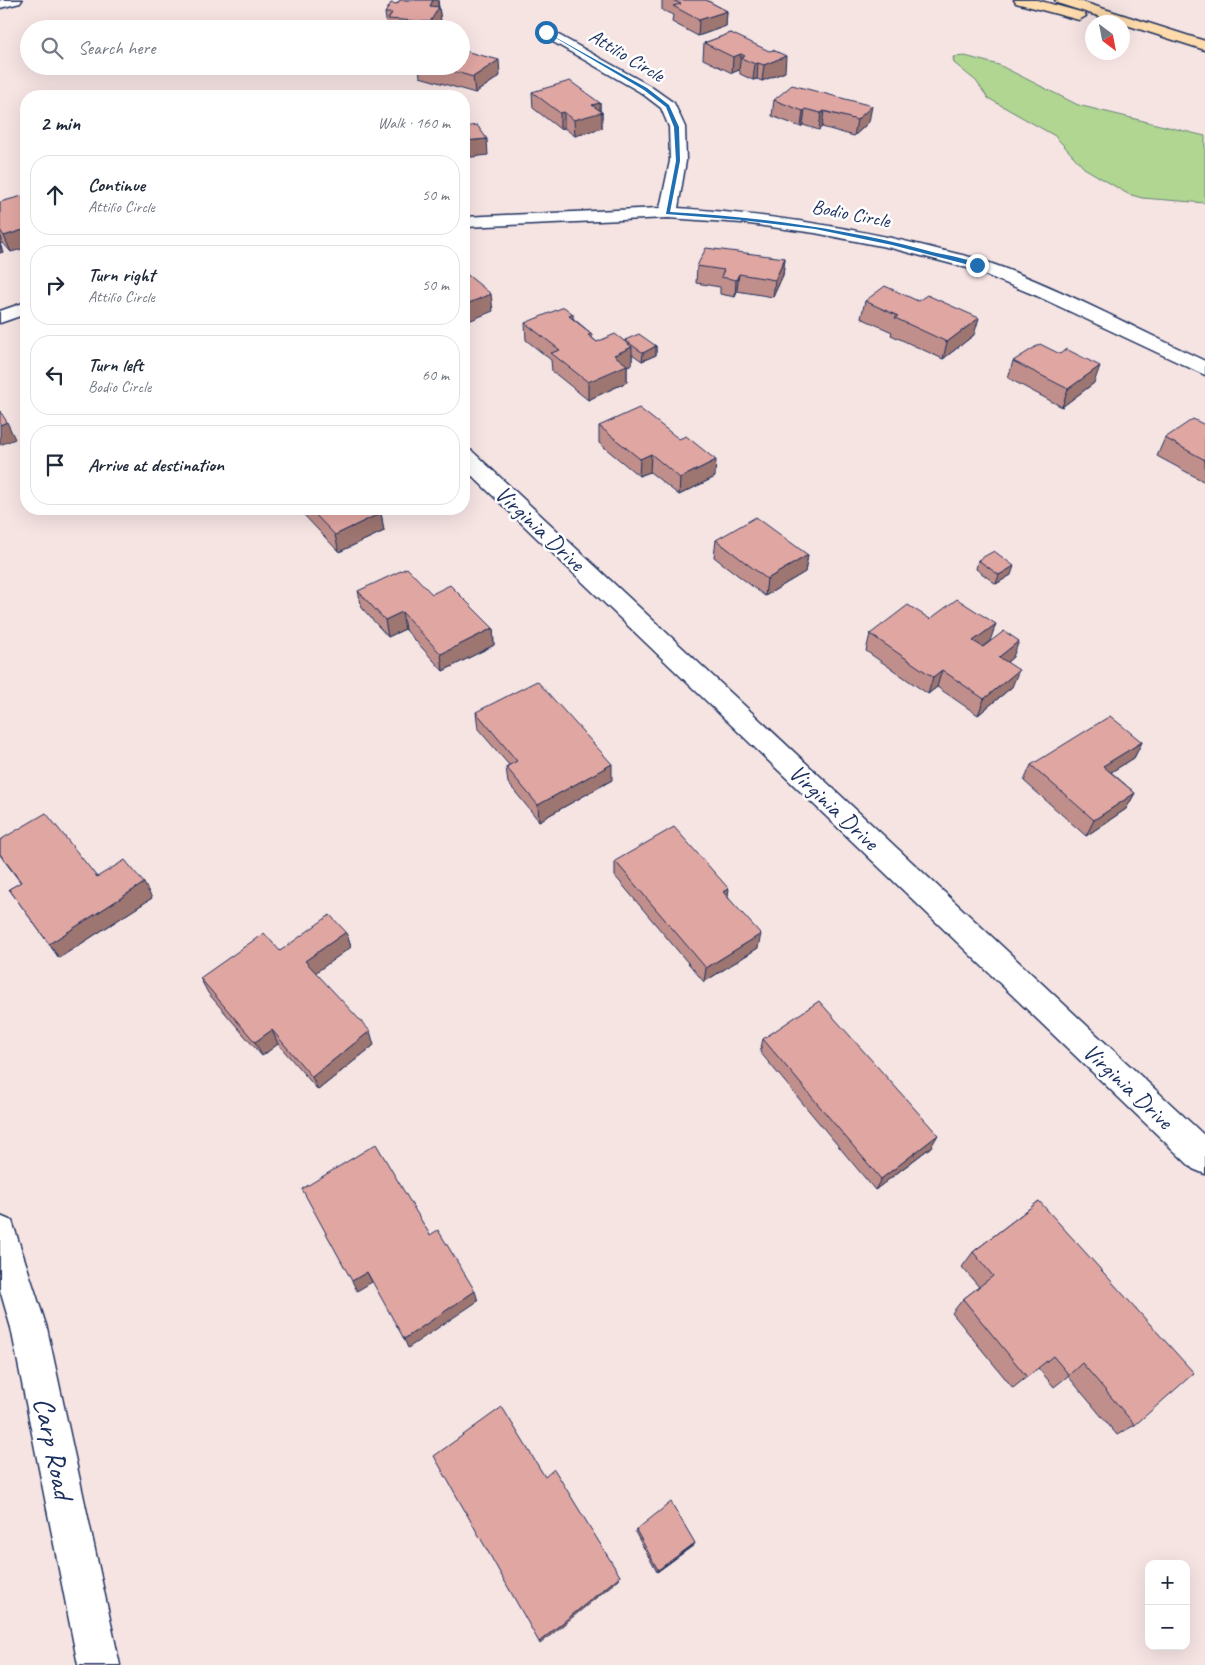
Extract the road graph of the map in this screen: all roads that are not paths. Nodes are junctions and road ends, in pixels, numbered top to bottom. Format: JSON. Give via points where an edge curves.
{"nodes":[{"id":1,"x":16,"y":0,"type":"edge"},
{"id":2,"x":1020,"y":0,"type":"edge"},
{"id":3,"x":1062,"y":0,"type":"edge"},
{"id":4,"x":0,"y":4,"type":"edge"},
{"id":5,"x":1085,"y":18,"type":"edge"},
{"id":6,"x":1130,"y":31,"type":"edge"},
{"id":7,"x":546,"y":32,"type":"dead end"},
{"id":8,"x":1205,"y":46,"type":"edge"},
{"id":9,"x":1205,"y":52,"type":"edge"},
{"id":10,"x":668,"y":213,"type":"junction"},
{"id":11,"x":470,"y":222,"type":"edge"},
{"id":12,"x":20,"y":310,"type":"edge"},
{"id":13,"x":0,"y":317,"type":"edge"},
{"id":14,"x":1205,"y":369,"type":"edge"},
{"id":15,"x":470,"y":462,"type":"edge"},
{"id":16,"x":1205,"y":1158,"type":"edge"},
{"id":17,"x":0,"y":1233,"type":"edge"},
{"id":18,"x":99,"y":1665,"type":"edge"}],
"edges":[{"from":1,"to":4,"type":"street"},
{"from":2,"to":5,"type":"highway"},
{"from":3,"to":8,"type":"highway"},
{"from":6,"to":9,"type":"highway"},
{"from":7,"to":10,"type":"street","name":"Attilio Circle","via":[[645,89],[668,106],[677,127],[678,161]]},
{"from":10,"to":11,"type":"street","name":"Bodio Circle"},
{"from":10,"to":14,"type":"street","name":"Bodio Circle","via":[[742,218],[815,228],[892,243],[977,265],[1044,292]]},
{"from":12,"to":13,"type":"street"},
{"from":15,"to":16,"type":"street","name":"Virginia Drive"},
{"from":17,"to":18,"type":"street","name":"Carp Road","via":[[29,1328]]}]}
